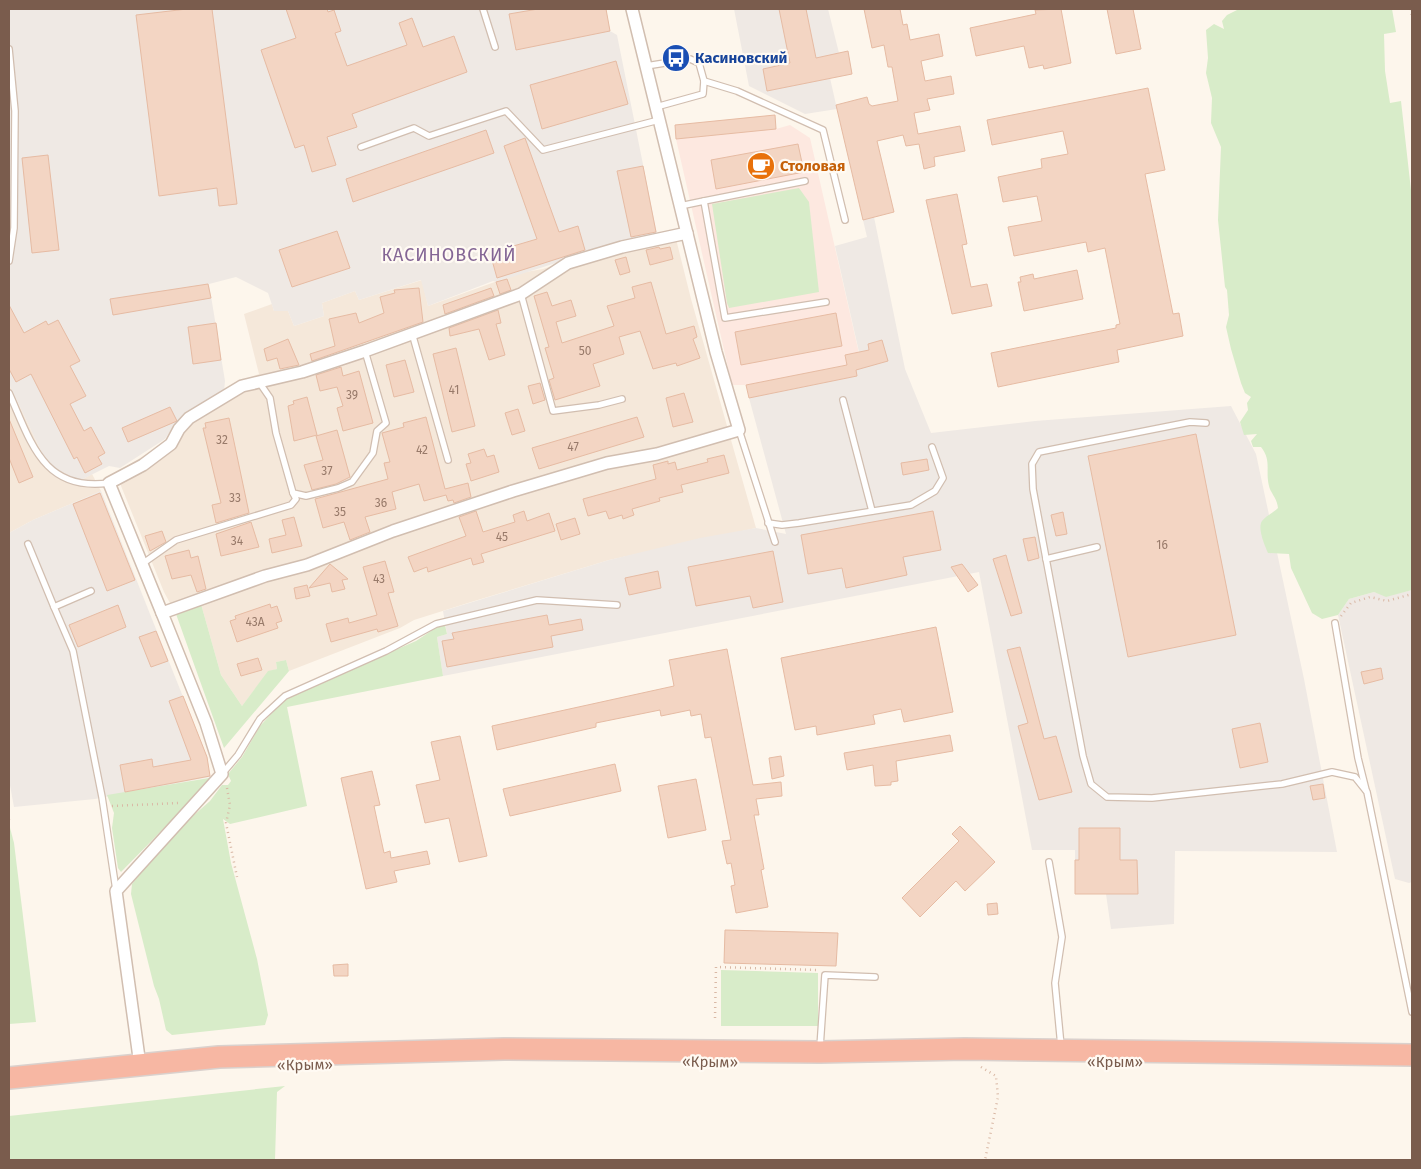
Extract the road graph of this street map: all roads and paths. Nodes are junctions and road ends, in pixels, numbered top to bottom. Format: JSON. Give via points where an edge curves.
{"nodes":[{"id":1,"x":483,"y":9,"type":"edge"},
{"id":2,"x":632,"y":9,"type":"edge"},
{"id":3,"x":1411,"y":9,"type":"edge"},
{"id":4,"x":1412,"y":17,"type":"edge"},
{"id":5,"x":494,"y":46,"type":"dead end"},
{"id":6,"x":9,"y":50,"type":"edge"},
{"id":7,"x":646,"y":66,"type":"junction"},
{"id":8,"x":704,"y":82,"type":"junction"},
{"id":9,"x":656,"y":107,"type":"junction"},
{"id":10,"x":659,"y":120,"type":"junction"},
{"id":11,"x":362,"y":147,"type":"dead end"},
{"id":12,"x":805,"y":181,"type":"dead end"},
{"id":13,"x":704,"y":201,"type":"junction"},
{"id":14,"x":680,"y":206,"type":"junction"},
{"id":15,"x":845,"y":220,"type":"dead end"},
{"id":16,"x":687,"y":234,"type":"junction"},
{"id":17,"x":9,"y":261,"type":"edge"},
{"id":18,"x":521,"y":294,"type":"junction"},
{"id":19,"x":826,"y":302,"type":"dead end"},
{"id":20,"x":412,"y":333,"type":"junction"},
{"id":21,"x":365,"y":351,"type":"junction"},
{"id":22,"x":259,"y":382,"type":"junction"},
{"id":23,"x":9,"y":393,"type":"edge"},
{"id":24,"x":622,"y":399,"type":"dead end"},
{"id":25,"x":843,"y":400,"type":"dead end"},
{"id":26,"x":1206,"y":423,"type":"dead end"},
{"id":27,"x":739,"y":430,"type":"junction"},
{"id":28,"x":932,"y":447,"type":"dead end"},
{"id":29,"x":448,"y":460,"type":"dead end"},
{"id":30,"x":109,"y":483,"type":"junction"},
{"id":31,"x":293,"y":493,"type":"junction"},
{"id":32,"x":872,"y":511,"type":"junction"},
{"id":33,"x":768,"y":523,"type":"junction"},
{"id":34,"x":775,"y":542,"type":"dead end"},
{"id":35,"x":28,"y":544,"type":"dead end"},
{"id":36,"x":1097,"y":547,"type":"dead end"},
{"id":37,"x":1046,"y":559,"type":"junction"},
{"id":38,"x":142,"y":564,"type":"junction"},
{"id":39,"x":91,"y":591,"type":"dead end"},
{"id":40,"x":1412,"y":594,"type":"edge"},
{"id":41,"x":616,"y":605,"type":"dead end"},
{"id":42,"x":54,"y":607,"type":"junction"},
{"id":43,"x":162,"y":613,"type":"junction"},
{"id":44,"x":1335,"y":622,"type":"joint"},
{"id":45,"x":222,"y":774,"type":"junction"},
{"id":46,"x":1367,"y":792,"type":"junction"},
{"id":47,"x":198,"y":802,"type":"junction"},
{"id":48,"x":104,"y":807,"type":"junction"},
{"id":49,"x":1049,"y":862,"type":"dead end"},
{"id":50,"x":236,"y":877,"type":"dead end"},
{"id":51,"x":116,"y":891,"type":"junction"},
{"id":52,"x":824,"y":975,"type":"junction"},
{"id":53,"x":875,"y":976,"type":"dead end"},
{"id":54,"x":1412,"y":1012,"type":"edge"},
{"id":55,"x":715,"y":1018,"type":"dead end"},
{"id":56,"x":1061,"y":1050,"type":"junction"},
{"id":57,"x":820,"y":1052,"type":"junction"},
{"id":58,"x":1412,"y":1055,"type":"edge"},
{"id":59,"x":967,"y":1060,"type":"junction"},
{"id":60,"x":1412,"y":1064,"type":"edge"},
{"id":61,"x":140,"y":1065,"type":"junction"},
{"id":62,"x":9,"y":1078,"type":"edge"},
{"id":63,"x":9,"y":1084,"type":"edge"},
{"id":64,"x":985,"y":1160,"type":"edge"}],
"edges":[{"from":1,"to":5,"type":"lane"},
{"from":2,"to":7,"type":"street"},
{"from":3,"to":4,"type":"path"},
{"from":6,"to":17,"type":"lane","via":[[15,121],[14,228]]},
{"from":7,"to":8,"type":"lane","via":[[690,59],[699,63]]},
{"from":7,"to":9,"type":"street"},
{"from":8,"to":9,"type":"lane","via":[[703,94]]},
{"from":8,"to":15,"type":"lane","via":[[737,92],[823,130]]},
{"from":9,"to":10,"type":"street"},
{"from":10,"to":11,"type":"lane","via":[[544,150],[506,111],[429,136],[414,128]]},
{"from":10,"to":14,"type":"street"},
{"from":12,"to":13,"type":"lane"},
{"from":13,"to":14,"type":"lane"},
{"from":13,"to":19,"type":"lane","via":[[725,318]]},
{"from":14,"to":16,"type":"street"},
{"from":16,"to":18,"type":"street","via":[[622,247],[568,263]]},
{"from":16,"to":27,"type":"street"},
{"from":18,"to":20,"type":"street"},
{"from":18,"to":24,"type":"lane","via":[[553,411]]},
{"from":20,"to":21,"type":"street"},
{"from":20,"to":29,"type":"lane"},
{"from":21,"to":22,"type":"street"},
{"from":21,"to":31,"type":"lane","via":[[386,423],[377,431],[374,453],[352,482],[306,496]]},
{"from":22,"to":30,"type":"street","via":[[242,386],[189,418],[172,444]]},
{"from":22,"to":31,"type":"lane","via":[[270,398]]},
{"from":23,"to":30,"type":"lane","via":[[37,455],[51,471],[91,486]]},
{"from":25,"to":32,"type":"lane"},
{"from":26,"to":37,"type":"lane","via":[[1190,422],[1039,452],[1032,464],[1033,489]]},
{"from":27,"to":33,"type":"lane"},
{"from":27,"to":43,"type":"street","via":[[657,454],[607,463],[513,491],[393,530],[307,565],[265,576]]},
{"from":28,"to":32,"type":"lane","via":[[943,478],[935,491],[911,505]]},
{"from":30,"to":38,"type":"street"},
{"from":31,"to":38,"type":"lane","via":[[296,499],[291,505],[176,540]]},
{"from":32,"to":33,"type":"lane","via":[[791,524]]},
{"from":33,"to":34,"type":"lane"},
{"from":35,"to":42,"type":"lane"},
{"from":36,"to":37,"type":"lane"},
{"from":37,"to":46,"type":"lane","via":[[1083,756],[1091,784],[1107,797],[1152,798],[1282,784],[1332,772],[1355,777]]},
{"from":38,"to":43,"type":"street"},
{"from":39,"to":42,"type":"lane"},
{"from":40,"to":44,"type":"path","via":[[1387,600],[1370,597],[1351,603]]},
{"from":41,"to":45,"type":"lane","via":[[537,600],[436,624],[285,696],[260,719]]},
{"from":42,"to":48,"type":"lane","via":[[73,651]]},
{"from":43,"to":45,"type":"street","via":[[206,723]]},
{"from":44,"to":46,"type":"lane","via":[[1358,758]]},
{"from":45,"to":47,"type":"street"},
{"from":45,"to":50,"type":"path","via":[[230,797],[226,823]]},
{"from":46,"to":54,"type":"lane"},
{"from":47,"to":48,"type":"path"},
{"from":47,"to":51,"type":"street"},
{"from":48,"to":51,"type":"lane"},
{"from":49,"to":56,"type":"lane","via":[[1062,937],[1055,983]]},
{"from":51,"to":61,"type":"street"},
{"from":52,"to":53,"type":"lane"},
{"from":52,"to":55,"type":"path","via":[[820,970],[716,967]]},
{"from":52,"to":57,"type":"lane"},
{"from":56,"to":57,"type":"highway"},
{"from":56,"to":58,"type":"highway"},
{"from":57,"to":61,"type":"highway","via":[[504,1049],[219,1057]]},
{"from":59,"to":60,"type":"highway","name":"«Крым»"},
{"from":59,"to":63,"type":"highway","name":"«Крым»","via":[[819,1064],[601,1060],[288,1065]]},
{"from":59,"to":64,"type":"path","via":[[996,1076],[998,1096]]},
{"from":61,"to":62,"type":"highway"}]}
